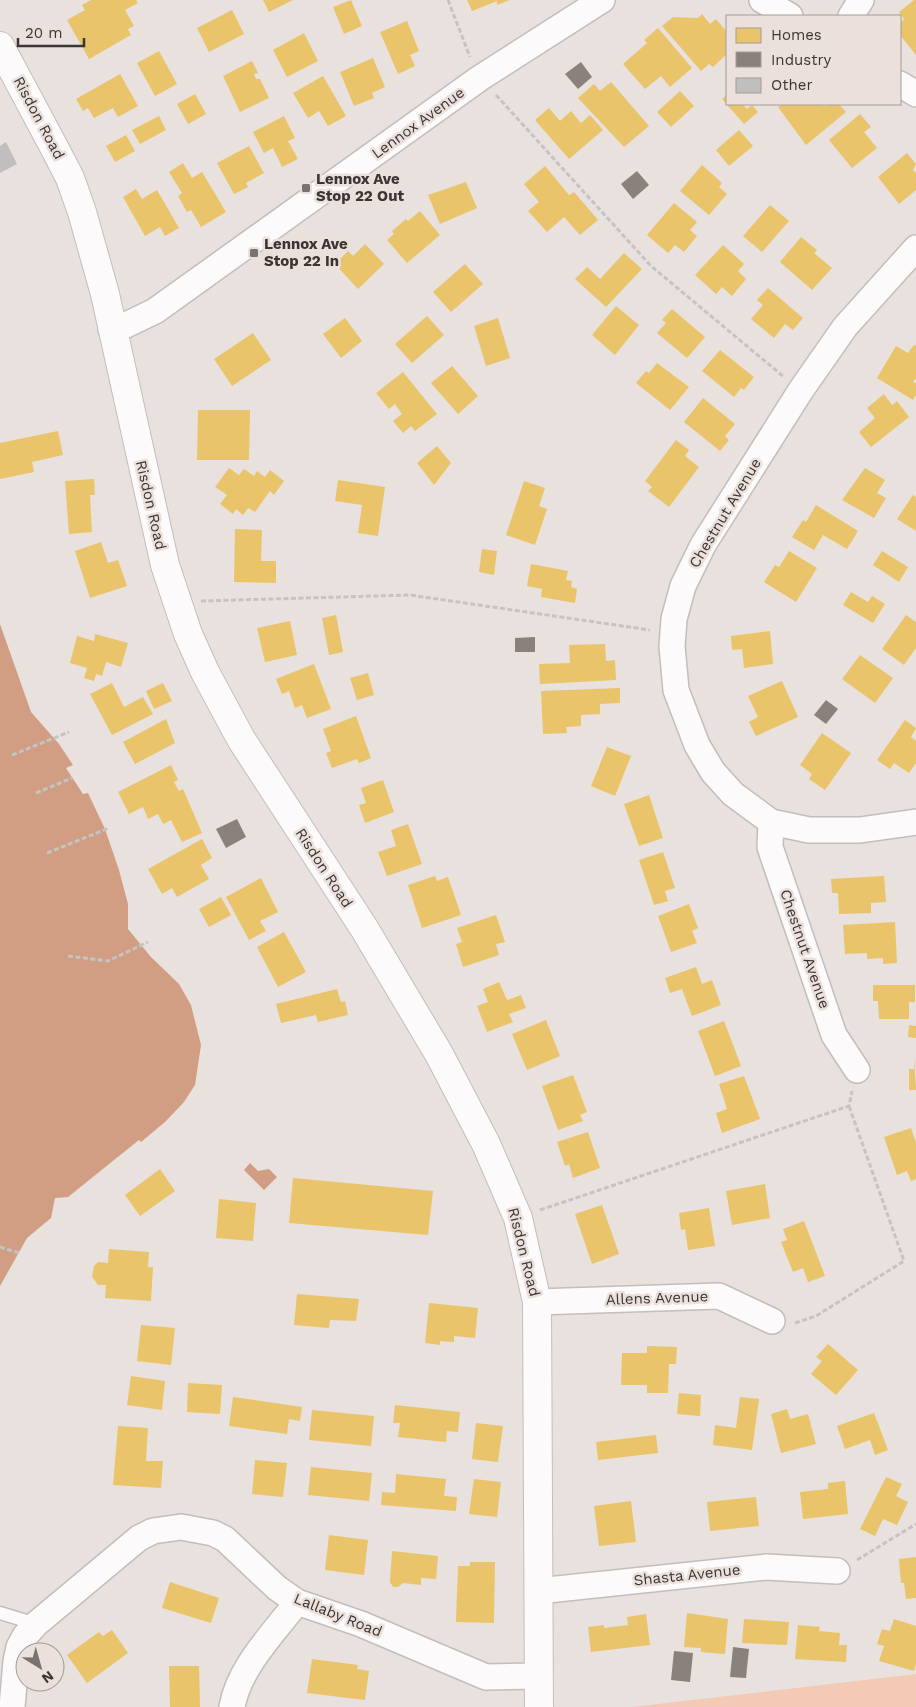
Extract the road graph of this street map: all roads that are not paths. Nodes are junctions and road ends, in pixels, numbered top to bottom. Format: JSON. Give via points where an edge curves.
{"nodes":[{"id":1,"x":602,"y":0,"type":"edge"},
{"id":2,"x":762,"y":0,"type":"edge"},
{"id":3,"x":861,"y":0,"type":"edge"},
{"id":4,"x":788,"y":15,"type":"edge"},
{"id":5,"x":852,"y":15,"type":"edge"},
{"id":6,"x":0,"y":46,"type":"edge"},
{"id":7,"x":901,"y":85,"type":"edge"},
{"id":8,"x":916,"y":94,"type":"edge"},
{"id":9,"x":916,"y":248,"type":"edge"},
{"id":10,"x":111,"y":329,"type":"junction"},
{"id":11,"x":771,"y":822,"type":"junction"},
{"id":12,"x":916,"y":822,"type":"edge"},
{"id":13,"x":857,"y":1070,"type":"road end"},
{"id":14,"x":537,"y":1302,"type":"junction"},
{"id":15,"x":772,"y":1321,"type":"road end"},
{"id":16,"x":837,"y":1571,"type":"road end"},
{"id":17,"x":538,"y":1591,"type":"junction"},
{"id":18,"x":297,"y":1602,"type":"junction"},
{"id":19,"x":0,"y":1613,"type":"edge"},
{"id":20,"x":36,"y":1624,"type":"junction"},
{"id":21,"x":538,"y":1676,"type":"junction"},
{"id":22,"x":12,"y":1707,"type":"edge"},
{"id":23,"x":232,"y":1707,"type":"edge"},
{"id":24,"x":540,"y":1707,"type":"edge"}],
"edges":[{"from":1,"to":10,"type":"street","name":"Lennox Avenue","via":[[480,78],[155,311]]},
{"from":2,"to":4,"type":"street"},
{"from":3,"to":5,"type":"street"},
{"from":6,"to":10,"type":"street","name":"Risdon Road","via":[[70,178],[95,254]]},
{"from":7,"to":8,"type":"street"},
{"from":9,"to":11,"type":"street","name":"Chestnut Avenue","via":[[845,327],[801,390],[702,545],[683,586],[674,619],[676,690],[697,745],[713,772],[733,794]]},
{"from":10,"to":14,"type":"street","name":"Risdon Road","via":[[163,556],[176,601],[206,672],[241,739],[364,928],[439,1054],[486,1144],[518,1218]]},
{"from":11,"to":12,"type":"street","name":"Chestnut Avenue","via":[[809,830],[860,830]]},
{"from":11,"to":13,"type":"street","name":"Chestnut Avenue","via":[[770,847],[834,1035]]},
{"from":14,"to":15,"type":"street","name":"Allens Avenue","via":[[719,1296]]},
{"from":14,"to":17,"type":"street","name":"Risdon Road"},
{"from":16,"to":17,"type":"street","name":"Shasta Avenue","via":[[766,1567]]},
{"from":17,"to":21,"type":"street","name":"Risdon Road"},
{"from":18,"to":20,"type":"street","name":"Lallaby Road","via":[[277,1588],[225,1539],[198,1529],[165,1528],[139,1538]]},
{"from":18,"to":21,"type":"street","name":"Lallaby Road","via":[[361,1624],[486,1677]]},
{"from":18,"to":23,"type":"street","via":[[248,1668],[237,1686]]},
{"from":19,"to":20,"type":"lane"},
{"from":20,"to":22,"type":"street","name":"Lallaby Road","via":[[19,1647]]},
{"from":21,"to":24,"type":"street","name":"Risdon Road"}]}
